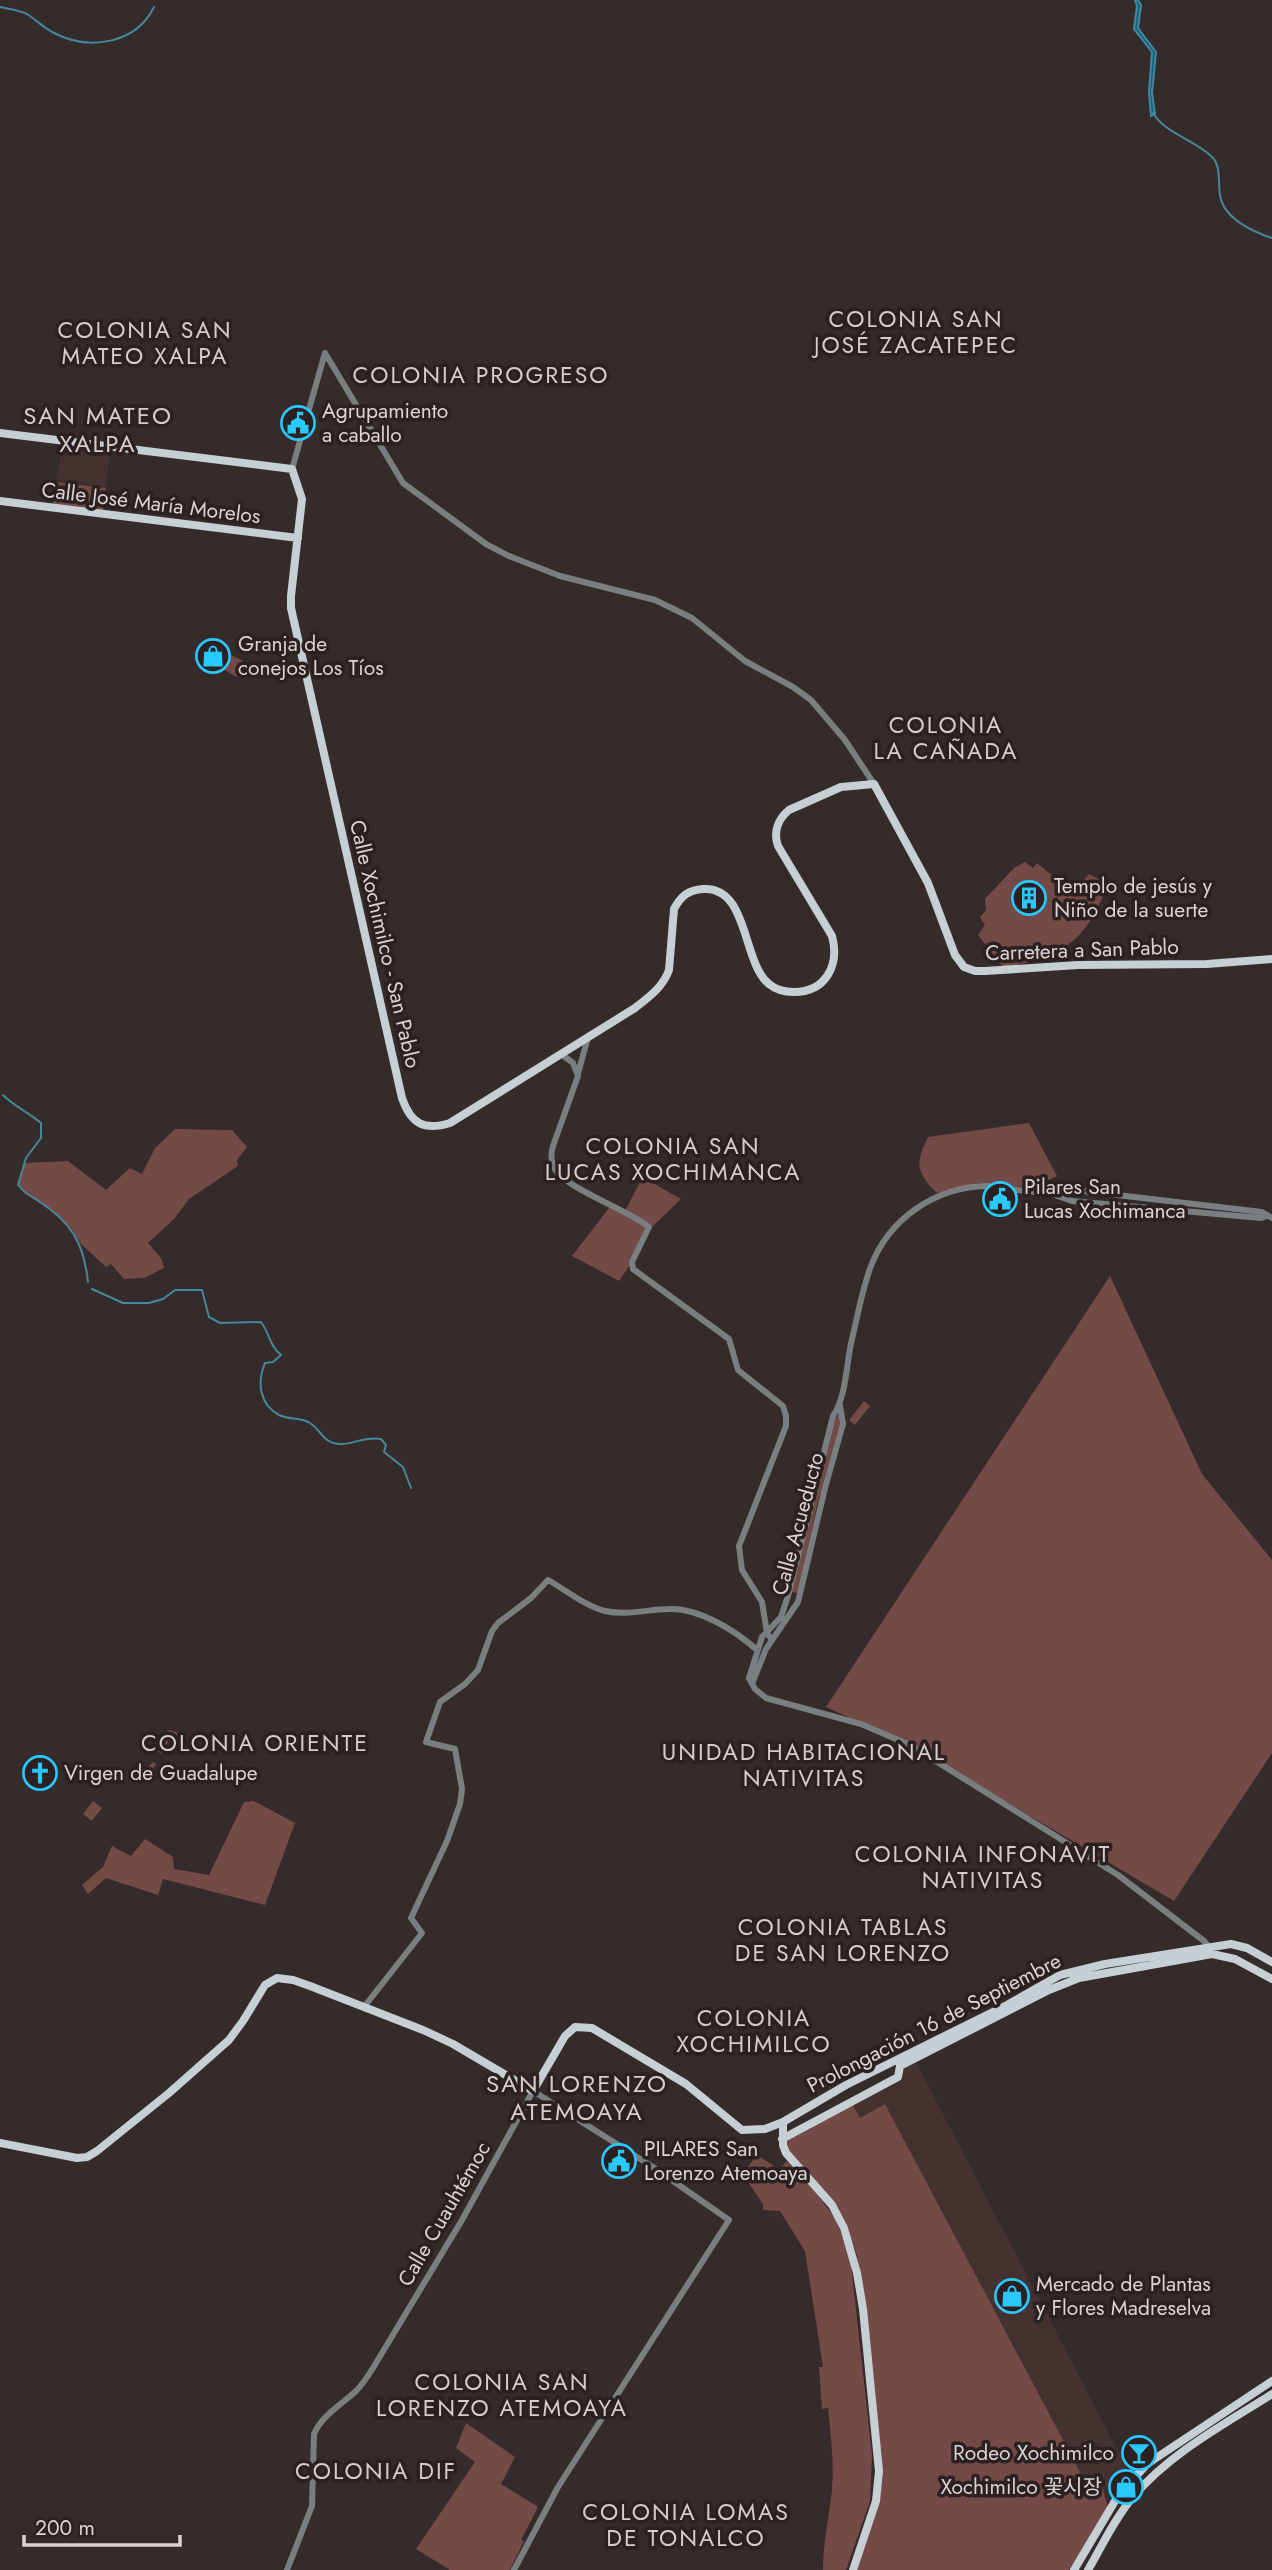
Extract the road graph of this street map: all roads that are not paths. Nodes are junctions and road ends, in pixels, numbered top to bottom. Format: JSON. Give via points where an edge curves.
{"nodes":[{"id":1,"x":0,"y":433,"type":"edge"},
{"id":2,"x":292,"y":469,"type":"junction"},
{"id":3,"x":0,"y":501,"type":"edge"},
{"id":4,"x":298,"y":538,"type":"junction"},
{"id":5,"x":874,"y":784,"type":"junction"},
{"id":6,"x":1272,"y":959,"type":"edge"},
{"id":7,"x":588,"y":1037,"type":"junction"},
{"id":8,"x":561,"y":1054,"type":"junction"},
{"id":9,"x":578,"y":1076,"type":"junction"},
{"id":10,"x":1269,"y":1217,"type":"edge"},
{"id":11,"x":840,"y":1405,"type":"junction"},
{"id":12,"x":788,"y":1596,"type":"junction"},
{"id":13,"x":799,"y":1597,"type":"junction"},
{"id":14,"x":764,"y":1635,"type":"junction"},
{"id":15,"x":772,"y":1640,"type":"junction"},
{"id":16,"x":748,"y":1641,"type":"junction"},
{"id":17,"x":757,"y":1650,"type":"junction"},
{"id":18,"x":758,"y":1661,"type":"junction"},
{"id":19,"x":1207,"y":1951,"type":"junction"},
{"id":20,"x":1272,"y":1962,"type":"edge"},
{"id":21,"x":1272,"y":1979,"type":"edge"},
{"id":22,"x":364,"y":2007,"type":"junction"},
{"id":23,"x":533,"y":2091,"type":"junction"},
{"id":24,"x":783,"y":2122,"type":"junction"},
{"id":25,"x":765,"y":2129,"type":"junction"},
{"id":26,"x":782,"y":2139,"type":"junction"},
{"id":27,"x":0,"y":2143,"type":"edge"},
{"id":28,"x":1272,"y":2381,"type":"edge"},
{"id":29,"x":1272,"y":2394,"type":"edge"},
{"id":30,"x":287,"y":2570,"type":"edge"},
{"id":31,"x":514,"y":2570,"type":"edge"},
{"id":32,"x":853,"y":2570,"type":"edge"},
{"id":33,"x":1074,"y":2570,"type":"edge"},
{"id":34,"x":1088,"y":2570,"type":"edge"}],
"edges":[{"from":1,"to":2,"type":"main road"},
{"from":2,"to":4,"type":"main road","name":"Calle Xochimilco - San Pablo","via":[[302,499]]},
{"from":2,"to":5,"type":"street","via":[[326,353],[403,483],[509,556],[682,612],[745,661],[811,701],[845,740]]},
{"from":3,"to":4,"type":"main road","name":"Calle José María Morelos"},
{"from":4,"to":8,"type":"main road","name":"Calle Xochimilco - San Pablo","via":[[291,608],[407,1113],[423,1125],[450,1123]]},
{"from":5,"to":6,"type":"main road","name":"Carretera a San Pablo","via":[[928,883],[955,955],[964,967],[985,971]]},
{"from":5,"to":7,"type":"main road","via":[[841,787],[789,810],[776,832],[778,846],[832,936],[832,967],[817,987],[790,992],[770,986],[760,975],[729,900],[716,891],[695,889],[674,909],[671,959],[660,987]]},
{"from":7,"to":8,"type":"main road"},
{"from":7,"to":9,"type":"street"},
{"from":8,"to":9,"type":"street","via":[[573,1063]]},
{"from":9,"to":14,"type":"street","via":[[552,1146],[554,1168],[572,1185],[649,1227],[633,1269],[729,1339],[738,1370],[779,1401],[785,1411],[786,1426],[739,1546],[742,1570],[762,1602]]},
{"from":10,"to":11,"type":"street","name":"Calle Acueducto","via":[[1262,1212],[1066,1189],[1046,1192],[984,1186],[923,1203],[881,1244],[865,1286]]},
{"from":11,"to":12,"type":"street","name":"Calle Acueducto","via":[[833,1416]]},
{"from":11,"to":13,"type":"street","name":"Calle Acueducto","via":[[844,1424]]},
{"from":12,"to":13,"type":"street"},
{"from":12,"to":14,"type":"street","name":"Calle Acueducto","via":[[781,1617]]},
{"from":13,"to":15,"type":"street","name":"Calle Acueducto"},
{"from":14,"to":15,"type":"street"},
{"from":14,"to":16,"type":"street"},
{"from":14,"to":17,"type":"street","name":"Calle Acueducto"},
{"from":15,"to":18,"type":"street","name":"Calle Acueducto"},
{"from":16,"to":17,"type":"street"},
{"from":16,"to":22,"type":"street","via":[[727,1627],[673,1608],[607,1611],[548,1580],[498,1623],[478,1670],[440,1702],[426,1742],[455,1749],[462,1794],[455,1821],[411,1917],[422,1933]]},
{"from":17,"to":18,"type":"street","name":"Calle Acueducto"},
{"from":18,"to":19,"type":"street","name":"Calle Acueducto","via":[[752,1684],[766,1698],[861,1724],[910,1745],[1118,1875]]},
{"from":19,"to":20,"type":"main road","via":[[1240,1945]]},
{"from":19,"to":21,"type":"main road","via":[[1235,1959]]},
{"from":19,"to":24,"type":"main road","name":"Prolongación 16 de Septiembre","via":[[1105,1964],[1060,1975]]},
{"from":19,"to":26,"type":"main road","name":"Prolongación 16 de Septiembre","via":[[1064,1983],[900,2066],[898,2077]]},
{"from":22,"to":23,"type":"main road","via":[[453,2044]]},
{"from":22,"to":27,"type":"main road","via":[[293,1980],[271,1980],[229,2040],[88,2157]]},
{"from":23,"to":25,"type":"main road","name":"Calle Cuauhtémoc","via":[[565,2036],[584,2026],[686,2084],[742,2130]]},
{"from":23,"to":30,"type":"street","name":"Calle Cuauhtémoc","via":[[373,2368],[359,2388],[323,2418],[314,2434],[312,2506]]},
{"from":23,"to":31,"type":"street","via":[[729,2220],[558,2487]]},
{"from":24,"to":25,"type":"main road"},
{"from":24,"to":26,"type":"main road"},
{"from":25,"to":26,"type":"main road","name":"Calle Cuauhtémoc"},
{"from":26,"to":32,"type":"main road","via":[[786,2153],[838,2215],[857,2273],[879,2471],[876,2501]]},
{"from":28,"to":33,"type":"main road","via":[[1142,2470],[1118,2496]]},
{"from":29,"to":34,"type":"main road","via":[[1154,2476],[1132,2498]]}]}
